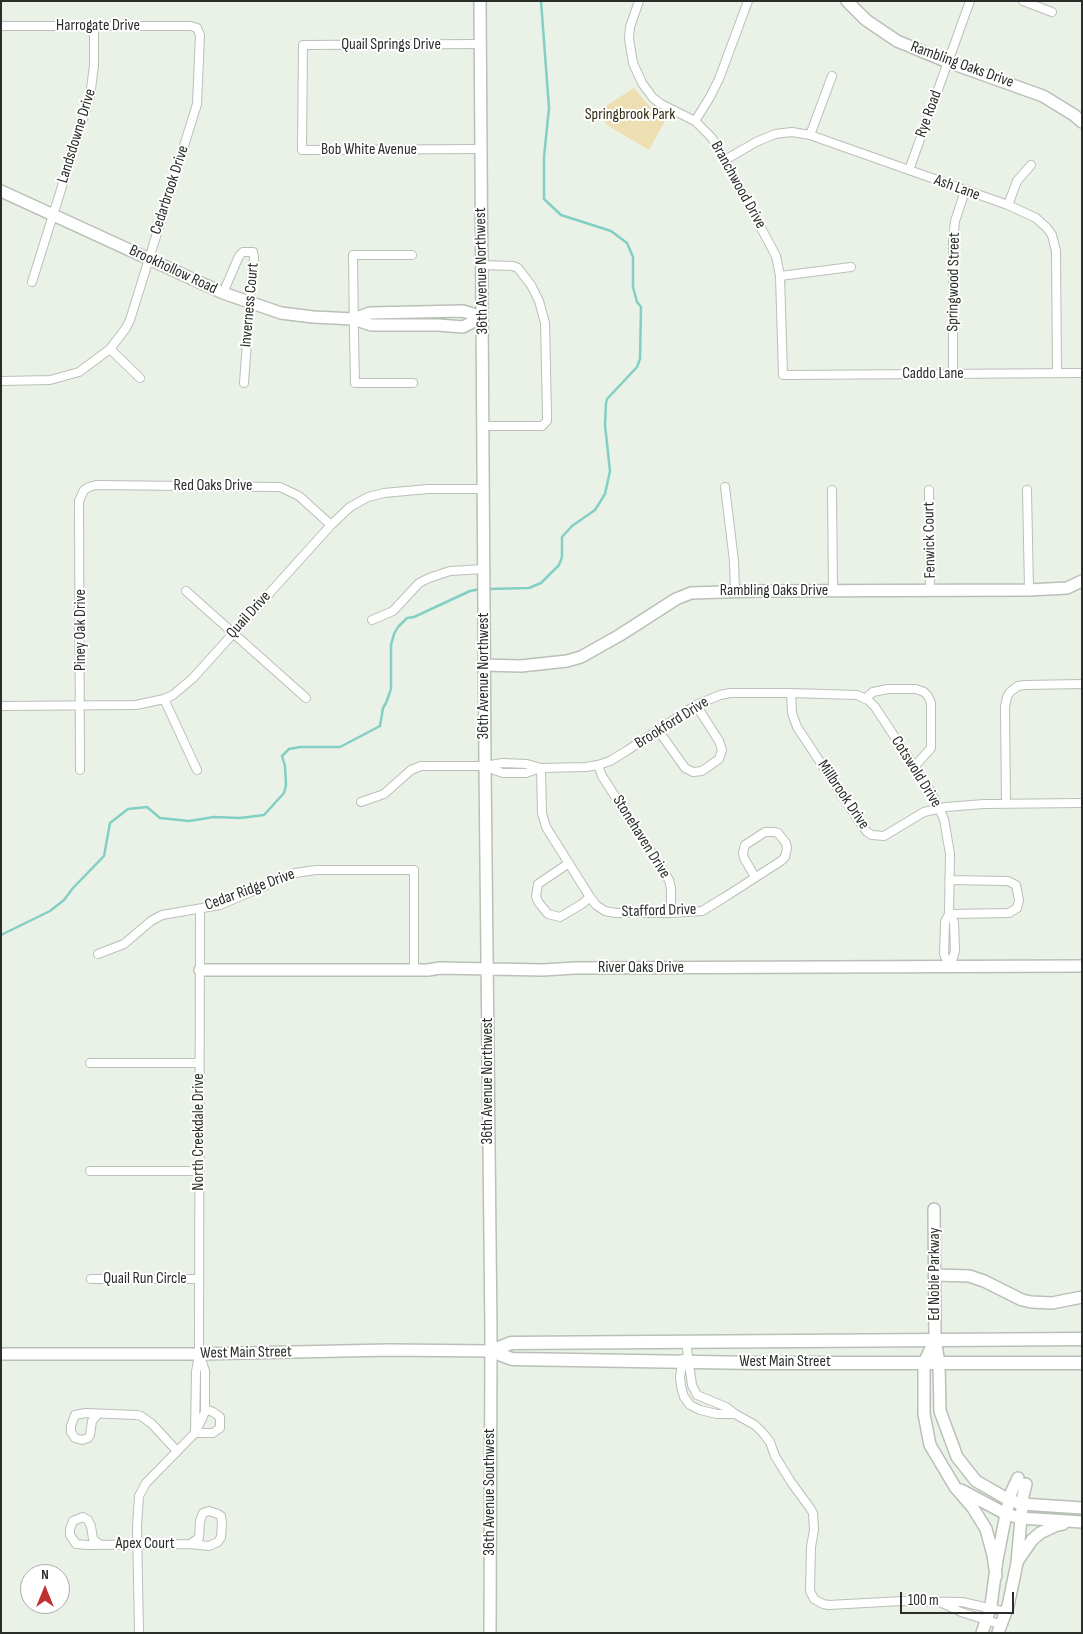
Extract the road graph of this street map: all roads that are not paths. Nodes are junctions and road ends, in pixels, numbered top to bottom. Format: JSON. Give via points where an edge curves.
{"nodes":[{"id":1,"x":480,"y":1,"type":"edge"},
{"id":2,"x":639,"y":1,"type":"edge"},
{"id":3,"x":748,"y":1,"type":"edge"},
{"id":4,"x":847,"y":1,"type":"edge"},
{"id":5,"x":970,"y":1,"type":"edge"},
{"id":6,"x":1022,"y":1,"type":"edge"},
{"id":7,"x":1052,"y":12,"type":"dead end"},
{"id":8,"x":1,"y":26,"type":"edge"},
{"id":9,"x":94,"y":26,"type":"junction"},
{"id":10,"x":195,"y":27,"type":"joint"},
{"id":11,"x":480,"y":44,"type":"junction"},
{"id":12,"x":303,"y":45,"type":"joint"},
{"id":13,"x":948,"y":62,"type":"junction"},
{"id":14,"x":832,"y":76,"type":"dead end"},
{"id":15,"x":695,"y":121,"type":"junction"},
{"id":16,"x":1082,"y":122,"type":"edge"},
{"id":17,"x":810,"y":135,"type":"junction"},
{"id":18,"x":481,"y":149,"type":"junction"},
{"id":19,"x":725,"y":160,"type":"junction"},
{"id":20,"x":1031,"y":165,"type":"dead end"},
{"id":21,"x":909,"y":170,"type":"junction"},
{"id":22,"x":965,"y":191,"type":"junction"},
{"id":23,"x":1,"y":192,"type":"edge"},
{"id":24,"x":1008,"y":205,"type":"junction"},
{"id":25,"x":53,"y":214,"type":"junction"},
{"id":26,"x":412,"y":255,"type":"dead end"},
{"id":27,"x":148,"y":258,"type":"junction"},
{"id":28,"x":481,"y":265,"type":"junction"},
{"id":29,"x":852,"y":266,"type":"dead end"},
{"id":30,"x":780,"y":276,"type":"junction"},
{"id":31,"x":32,"y":282,"type":"dead end"},
{"id":32,"x":223,"y":293,"type":"junction"},
{"id":33,"x":249,"y":303,"type":"junction"},
{"id":34,"x":482,"y":317,"type":"junction"},
{"id":35,"x":354,"y":319,"type":"junction"},
{"id":36,"x":110,"y":349,"type":"junction"},
{"id":37,"x":1057,"y":373,"type":"junction"},
{"id":38,"x":1082,"y":373,"type":"edge"},
{"id":39,"x":953,"y":374,"type":"junction"},
{"id":40,"x":783,"y":375,"type":"joint"},
{"id":41,"x":140,"y":378,"type":"dead end"},
{"id":42,"x":1,"y":381,"type":"edge"},
{"id":43,"x":244,"y":383,"type":"dead end"},
{"id":44,"x":413,"y":383,"type":"dead end"},
{"id":45,"x":483,"y":426,"type":"junction"},
{"id":46,"x":725,"y":487,"type":"dead end"},
{"id":47,"x":483,"y":489,"type":"junction"},
{"id":48,"x":84,"y":490,"type":"joint"},
{"id":49,"x":832,"y":490,"type":"dead end"},
{"id":50,"x":929,"y":490,"type":"dead end"},
{"id":51,"x":1027,"y":490,"type":"dead end"},
{"id":52,"x":331,"y":524,"type":"junction"},
{"id":53,"x":484,"y":568,"type":"junction"},
{"id":54,"x":1082,"y":581,"type":"edge"},
{"id":55,"x":930,"y":590,"type":"junction"},
{"id":56,"x":1029,"y":590,"type":"junction"},
{"id":57,"x":186,"y":591,"type":"dead end"},
{"id":58,"x":832,"y":591,"type":"junction"},
{"id":59,"x":735,"y":592,"type":"junction"},
{"id":60,"x":372,"y":620,"type":"dead end"},
{"id":61,"x":233,"y":633,"type":"junction"},
{"id":62,"x":484,"y":665,"type":"junction"},
{"id":63,"x":1082,"y":684,"type":"edge"},
{"id":64,"x":791,"y":693,"type":"junction"},
{"id":65,"x":306,"y":698,"type":"dead end"},
{"id":66,"x":865,"y":699,"type":"junction"},
{"id":67,"x":164,"y":700,"type":"junction"},
{"id":68,"x":696,"y":705,"type":"junction"},
{"id":69,"x":1,"y":706,"type":"edge"},
{"id":70,"x":80,"y":706,"type":"junction"},
{"id":71,"x":658,"y":730,"type":"junction"},
{"id":72,"x":598,"y":765,"type":"junction"},
{"id":73,"x":484,"y":766,"type":"junction"},
{"id":74,"x":914,"y":767,"type":"junction"},
{"id":75,"x":541,"y":768,"type":"junction"},
{"id":76,"x":80,"y":770,"type":"dead end"},
{"id":77,"x":198,"y":770,"type":"dead end"},
{"id":78,"x":361,"y":802,"type":"dead end"},
{"id":79,"x":1082,"y":803,"type":"edge"},
{"id":80,"x":1006,"y":804,"type":"junction"},
{"id":81,"x":939,"y":808,"type":"junction"},
{"id":82,"x":568,"y":863,"type":"junction"},
{"id":83,"x":755,"y":877,"type":"junction"},
{"id":84,"x":949,"y":880,"type":"junction"},
{"id":85,"x":590,"y":897,"type":"junction"},
{"id":86,"x":200,"y":909,"type":"junction"},
{"id":87,"x":671,"y":913,"type":"junction"},
{"id":88,"x":949,"y":914,"type":"junction"},
{"id":89,"x":98,"y":954,"type":"dead end"},
{"id":90,"x":1082,"y":966,"type":"edge"},
{"id":91,"x":487,"y":968,"type":"junction"},
{"id":92,"x":950,"y":968,"type":"junction"},
{"id":93,"x":200,"y":970,"type":"junction"},
{"id":94,"x":414,"y":970,"type":"junction"},
{"id":95,"x":90,"y":1063,"type":"dead end"},
{"id":96,"x":199,"y":1063,"type":"junction"},
{"id":97,"x":199,"y":1170,"type":"junction"},
{"id":98,"x":90,"y":1171,"type":"dead end"},
{"id":99,"x":934,"y":1209,"type":"dead end"},
{"id":100,"x":935,"y":1275,"type":"junction"},
{"id":101,"x":91,"y":1279,"type":"dead end"},
{"id":102,"x":199,"y":1279,"type":"junction"},
{"id":103,"x":1082,"y":1297,"type":"edge"},
{"id":104,"x":1082,"y":1338,"type":"edge"},
{"id":105,"x":935,"y":1339,"type":"junction"},
{"id":106,"x":686,"y":1342,"type":"junction"},
{"id":107,"x":491,"y":1350,"type":"junction"},
{"id":108,"x":1,"y":1354,"type":"edge"},
{"id":109,"x":199,"y":1354,"type":"junction"},
{"id":110,"x":686,"y":1361,"type":"junction"},
{"id":111,"x":1082,"y":1362,"type":"edge"},
{"id":112,"x":924,"y":1363,"type":"junction"},
{"id":113,"x":939,"y":1363,"type":"junction"},
{"id":114,"x":205,"y":1409,"type":"junction"},
{"id":115,"x":735,"y":1414,"type":"junction"},
{"id":116,"x":97,"y":1415,"type":"dead end"},
{"id":117,"x":195,"y":1432,"type":"junction"},
{"id":118,"x":177,"y":1451,"type":"junction"},
{"id":119,"x":956,"y":1487,"type":"junction"},
{"id":120,"x":1010,"y":1500,"type":"junction"},
{"id":121,"x":1022,"y":1504,"type":"junction"},
{"id":122,"x":1082,"y":1508,"type":"edge"},
{"id":123,"x":1006,"y":1514,"type":"junction"},
{"id":124,"x":1020,"y":1518,"type":"junction"},
{"id":125,"x":1079,"y":1522,"type":"edge"},
{"id":126,"x":99,"y":1544,"type":"dead end"},
{"id":127,"x":138,"y":1544,"type":"junction"},
{"id":128,"x":190,"y":1544,"type":"junction"},
{"id":129,"x":1018,"y":1563,"type":"junction"},
{"id":130,"x":996,"y":1576,"type":"junction"},
{"id":131,"x":941,"y":1602,"type":"junction"},
{"id":132,"x":991,"y":1608,"type":"junction"},
{"id":133,"x":1006,"y":1612,"type":"junction"},
{"id":134,"x":986,"y":1620,"type":"junction"},
{"id":135,"x":1000,"y":1629,"type":"edge"},
{"id":136,"x":139,"y":1633,"type":"edge"},
{"id":137,"x":490,"y":1633,"type":"edge"},
{"id":138,"x":982,"y":1633,"type":"edge"}],
"edges":[{"from":1,"to":11,"type":"main road","name":"36th Avenue Northwest"},
{"from":2,"to":15,"type":"street","name":"Branchwood Drive","via":[[629,39],[637,74],[648,92],[661,104]]},
{"from":3,"to":15,"type":"street","via":[[719,79]]},
{"from":4,"to":13,"type":"main road","name":"Rambling Oaks Drive","via":[[880,31]]},
{"from":5,"to":13,"type":"street","name":"Rye Road"},
{"from":6,"to":7,"type":"street"},
{"from":8,"to":9,"type":"street","name":"Harrogate Drive"},
{"from":9,"to":10,"type":"street","name":"Harrogate Drive"},
{"from":9,"to":25,"type":"street","name":"Landsdowne Drive","via":[[90,98]]},
{"from":10,"to":27,"type":"street","name":"Cedarbrook Drive","via":[[200,35],[197,104]]},
{"from":11,"to":12,"type":"street","name":"Quail Springs Drive"},
{"from":11,"to":18,"type":"main road","name":"36th Avenue Northwest"},
{"from":12,"to":18,"type":"street","name":"Bob White Avenue","via":[[302,150]]},
{"from":13,"to":16,"type":"main road","name":"Rambling Oaks Drive","via":[[1044,96]]},
{"from":13,"to":21,"type":"street","name":"Rye Road"},
{"from":14,"to":17,"type":"street"},
{"from":15,"to":19,"type":"street","name":"Branchwood Drive","via":[[712,138]]},
{"from":17,"to":19,"type":"street","name":"Ash Lane","via":[[775,134]]},
{"from":17,"to":21,"type":"street","name":"Ash Lane"},
{"from":18,"to":28,"type":"main road","name":"36th Avenue Northwest"},
{"from":19,"to":30,"type":"street","name":"Branchwood Drive","via":[[776,256]]},
{"from":20,"to":24,"type":"street","via":[[1017,181]]},
{"from":21,"to":22,"type":"street","name":"Ash Lane"},
{"from":22,"to":24,"type":"street","name":"Ash Lane"},
{"from":22,"to":39,"type":"street","name":"Springwood Street","via":[[955,221],[953,242]]},
{"from":23,"to":25,"type":"main road","name":"Brookhollow Road"},
{"from":24,"to":37,"type":"street","name":"Ash Lane","via":[[1042,222],[1055,244],[1058,267]]},
{"from":25,"to":27,"type":"main road","name":"Brookhollow Road"},
{"from":25,"to":31,"type":"street","name":"Landsdowne Drive"},
{"from":26,"to":35,"type":"street","via":[[353,255]]},
{"from":27,"to":32,"type":"main road","name":"Brookhollow Road"},
{"from":27,"to":36,"type":"street","name":"Cedarbrook Drive","via":[[130,320]]},
{"from":28,"to":34,"type":"main road","name":"36th Avenue Northwest"},
{"from":28,"to":45,"type":"street","via":[[518,268],[539,301],[545,324],[547,415],[547,422],[542,426]]},
{"from":29,"to":30,"type":"street"},
{"from":30,"to":40,"type":"street","name":"Branchwood Drive"},
{"from":32,"to":33,"type":"main road","name":"Brookhollow Road"},
{"from":32,"to":33,"type":"street","name":"Inverness Court","via":[[239,256],[251,251],[254,258]]},
{"from":33,"to":35,"type":"main road","name":"Brookhollow Road","via":[[297,316]]},
{"from":33,"to":43,"type":"street","name":"Inverness Court"},
{"from":34,"to":35,"type":"main road","name":"Brookhollow Road","via":[[463,311],[370,313]]},
{"from":34,"to":45,"type":"main road","name":"36th Avenue Northwest"},
{"from":35,"to":44,"type":"street","via":[[355,383]]},
{"from":36,"to":41,"type":"street"},
{"from":36,"to":42,"type":"street","name":"Cedarbrook Drive","via":[[70,375],[50,380]]},
{"from":37,"to":38,"type":"street","name":"Caddo Lane"},
{"from":37,"to":39,"type":"street","name":"Caddo Lane"},
{"from":39,"to":40,"type":"street","name":"Caddo Lane"},
{"from":45,"to":47,"type":"main road","name":"36th Avenue Northwest"},
{"from":46,"to":59,"type":"street"},
{"from":47,"to":52,"type":"street","name":"Quail Drive","via":[[428,489],[375,494],[350,507]]},
{"from":47,"to":53,"type":"main road","name":"36th Avenue Northwest"},
{"from":48,"to":52,"type":"street","name":"Red Oaks Drive","via":[[96,485],[280,487],[300,496]]},
{"from":48,"to":70,"type":"street","name":"Piney Oak Drive","via":[[80,501]]},
{"from":49,"to":58,"type":"street"},
{"from":50,"to":55,"type":"street","name":"Fenwick Court"},
{"from":51,"to":56,"type":"street"},
{"from":52,"to":61,"type":"street","name":"Quail Drive"},
{"from":53,"to":60,"type":"street","via":[[450,571],[424,580],[393,611]]},
{"from":53,"to":62,"type":"main road","name":"36th Avenue Northwest"},
{"from":54,"to":56,"type":"main road","name":"Rambling Oaks Drive","via":[[1067,588]]},
{"from":55,"to":56,"type":"main road","name":"Rambling Oaks Drive"},
{"from":55,"to":58,"type":"main road","name":"Rambling Oaks Drive"},
{"from":57,"to":61,"type":"street"},
{"from":58,"to":59,"type":"main road","name":"Rambling Oaks Drive"},
{"from":59,"to":62,"type":"main road","name":"Rambling Oaks Drive","via":[[684,595],[581,657],[521,666]]},
{"from":61,"to":65,"type":"street"},
{"from":61,"to":67,"type":"street","name":"Quail Drive","via":[[192,678]]},
{"from":62,"to":73,"type":"main road","name":"36th Avenue Northwest"},
{"from":63,"to":80,"type":"street","via":[[1025,685],[1013,688],[1007,696]]},
{"from":64,"to":66,"type":"street","name":"Brookford Drive","via":[[850,694]]},
{"from":64,"to":68,"type":"street","name":"Brookford Drive","via":[[730,693]]},
{"from":64,"to":81,"type":"street","name":"Millbrook Drive","via":[[792,713],[798,727],[869,834],[884,836],[924,812]]},
{"from":66,"to":74,"type":"street","name":"Cotswold Drive","via":[[874,707]]},
{"from":66,"to":74,"type":"street","via":[[888,688],[916,689],[928,696],[931,703],[931,748]]},
{"from":67,"to":70,"type":"street","name":"Quail Drive","via":[[136,705]]},
{"from":67,"to":77,"type":"street"},
{"from":68,"to":71,"type":"street","name":"Brookford Drive"},
{"from":68,"to":71,"type":"street","via":[[720,741],[722,750],[719,758],[702,771],[693,772],[685,768]]},
{"from":69,"to":70,"type":"street","name":"Quail Drive"},
{"from":70,"to":76,"type":"street","name":"Piney Oak Drive"},
{"from":71,"to":72,"type":"street","name":"Brookford Drive","via":[[610,761]]},
{"from":72,"to":75,"type":"street","name":"Brookford Drive"},
{"from":72,"to":87,"type":"street","name":"Stonehaven Drive","via":[[669,880]]},
{"from":73,"to":75,"type":"street","name":"Brookford Drive","via":[[503,773],[526,773]]},
{"from":73,"to":78,"type":"street","name":"Brookford Drive","via":[[421,766],[411,770],[384,794]]},
{"from":73,"to":91,"type":"main road","name":"36th Avenue Northwest"},
{"from":74,"to":81,"type":"street","name":"Cotswold Drive"},
{"from":75,"to":82,"type":"street","name":"Stafford Drive","via":[[543,820]]},
{"from":79,"to":80,"type":"street","name":"Millbrook Drive"},
{"from":80,"to":81,"type":"street","name":"Millbrook Drive"},
{"from":81,"to":84,"type":"street","name":"Cotswold Drive","via":[[950,854]]},
{"from":82,"to":85,"type":"street","name":"Stafford Drive"},
{"from":82,"to":85,"type":"street","via":[[538,884],[536,897],[539,903],[548,914],[560,917]]},
{"from":83,"to":83,"type":"street","via":[[785,856],[786,843],[778,834],[765,832],[745,845],[744,858]]},
{"from":83,"to":87,"type":"street","name":"Stafford Drive","via":[[702,910]]},
{"from":84,"to":88,"type":"street","name":"Cotswold Drive"},
{"from":84,"to":88,"type":"street","via":[[1008,881],[1016,885],[1019,900],[1009,913]]},
{"from":85,"to":87,"type":"street","name":"Stafford Drive","via":[[596,906],[610,912]]},
{"from":86,"to":89,"type":"street","name":"Cedar Ridge Drive","via":[[156,917],[124,944]]},
{"from":86,"to":93,"type":"street","name":"North Creekdale Drive"},
{"from":86,"to":94,"type":"street","name":"Cedar Ridge Drive","via":[[220,905],[282,877],[304,871],[414,870]]},
{"from":88,"to":92,"type":"street","name":"Cotswold Drive","via":[[954,922],[954,952]]},
{"from":90,"to":92,"type":"main road","name":"River Oaks Drive"},
{"from":91,"to":92,"type":"main road","name":"River Oaks Drive"},
{"from":91,"to":94,"type":"main road","name":"River Oaks Drive"},
{"from":91,"to":107,"type":"main road","name":"36th Avenue Northwest"},
{"from":93,"to":94,"type":"main road","name":"River Oaks Drive"},
{"from":93,"to":96,"type":"street","name":"North Creekdale Drive"},
{"from":95,"to":96,"type":"street"},
{"from":96,"to":97,"type":"street","name":"North Creekdale Drive"},
{"from":97,"to":98,"type":"street"},
{"from":97,"to":102,"type":"street","name":"North Creekdale Drive"},
{"from":99,"to":100,"type":"main road","name":"Ed Noble Parkway"},
{"from":100,"to":103,"type":"main road","via":[[969,1276],[1031,1302],[1052,1303]]},
{"from":100,"to":105,"type":"main road","name":"Ed Noble Parkway"},
{"from":101,"to":102,"type":"street","name":"Quail Run Circle"},
{"from":102,"to":109,"type":"street","name":"North Creekdale Drive"},
{"from":104,"to":105,"type":"main road","name":"West Main Street"},
{"from":105,"to":106,"type":"main road","name":"West Main Street"},
{"from":105,"to":112,"type":"main road","name":"Ed Noble Parkway"},
{"from":105,"to":113,"type":"main road","name":"Ed Noble Parkway"},
{"from":106,"to":107,"type":"main road","name":"West Main Street","via":[[511,1342]]},
{"from":106,"to":110,"type":"street"},
{"from":107,"to":109,"type":"main road","name":"West Main Street"},
{"from":107,"to":110,"type":"main road","name":"West Main Street","via":[[512,1359]]},
{"from":107,"to":137,"type":"main road","name":"36th Avenue Southwest"},
{"from":108,"to":109,"type":"main road","name":"West Main Street"},
{"from":109,"to":114,"type":"street","via":[[205,1371]]},
{"from":109,"to":117,"type":"street"},
{"from":110,"to":112,"type":"main road","name":"West Main Street"},
{"from":110,"to":115,"type":"street","via":[[698,1395]]},
{"from":110,"to":115,"type":"street","via":[[680,1376],[684,1397],[690,1405],[716,1414]]},
{"from":111,"to":113,"type":"main road","name":"West Main Street"},
{"from":112,"to":113,"type":"main road","name":"West Main Street"},
{"from":112,"to":119,"type":"main road","name":"Ed Noble Parkway","via":[[924,1414],[930,1445]]},
{"from":113,"to":120,"type":"main road","name":"Ed Noble Parkway","via":[[940,1411],[957,1457],[976,1481]]},
{"from":114,"to":117,"type":"street"},
{"from":114,"to":117,"type":"street","via":[[220,1417],[220,1428],[213,1434]]},
{"from":115,"to":131,"type":"street","via":[[764,1433],[791,1482],[810,1508],[814,1530],[810,1590],[814,1599],[829,1605],[902,1600]]},
{"from":116,"to":118,"type":"street","via":[[141,1416]]},
{"from":117,"to":118,"type":"street"},
{"from":118,"to":127,"type":"street","via":[[141,1492]]},
{"from":119,"to":123,"type":"main road","name":"Ed Noble Parkway"},
{"from":119,"to":130,"type":"main road","via":[[986,1529]]},
{"from":120,"to":121,"type":"main road","name":"Ed Noble Parkway"},
{"from":120,"to":121,"type":"main road","via":[[1022,1481]]},
{"from":120,"to":123,"type":"main road"},
{"from":121,"to":122,"type":"main road","name":"Ed Noble Parkway"},
{"from":121,"to":124,"type":"main road"},
{"from":123,"to":124,"type":"main road","name":"Ed Noble Parkway"},
{"from":123,"to":130,"type":"main road"},
{"from":124,"to":125,"type":"main road","name":"Ed Noble Parkway"},
{"from":124,"to":129,"type":"main road"},
{"from":125,"to":129,"type":"main road","via":[[1057,1525],[1040,1533]]},
{"from":126,"to":127,"type":"street","name":"Apex Court"},
{"from":127,"to":128,"type":"street","name":"Apex Court"},
{"from":127,"to":136,"type":"street"},
{"from":128,"to":128,"type":"street","name":"Apex Court","via":[[209,1546],[218,1542],[222,1523],[220,1516],[209,1511],[202,1513],[199,1538]]},
{"from":129,"to":133,"type":"main road"},
{"from":130,"to":132,"type":"main road"},
{"from":131,"to":132,"type":"street","via":[[962,1602]]},
{"from":131,"to":134,"type":"street"},
{"from":132,"to":133,"type":"street"},
{"from":132,"to":134,"type":"main road"},
{"from":133,"to":135,"type":"main road"},
{"from":134,"to":135,"type":"street"},
{"from":134,"to":138,"type":"main road"}]}
